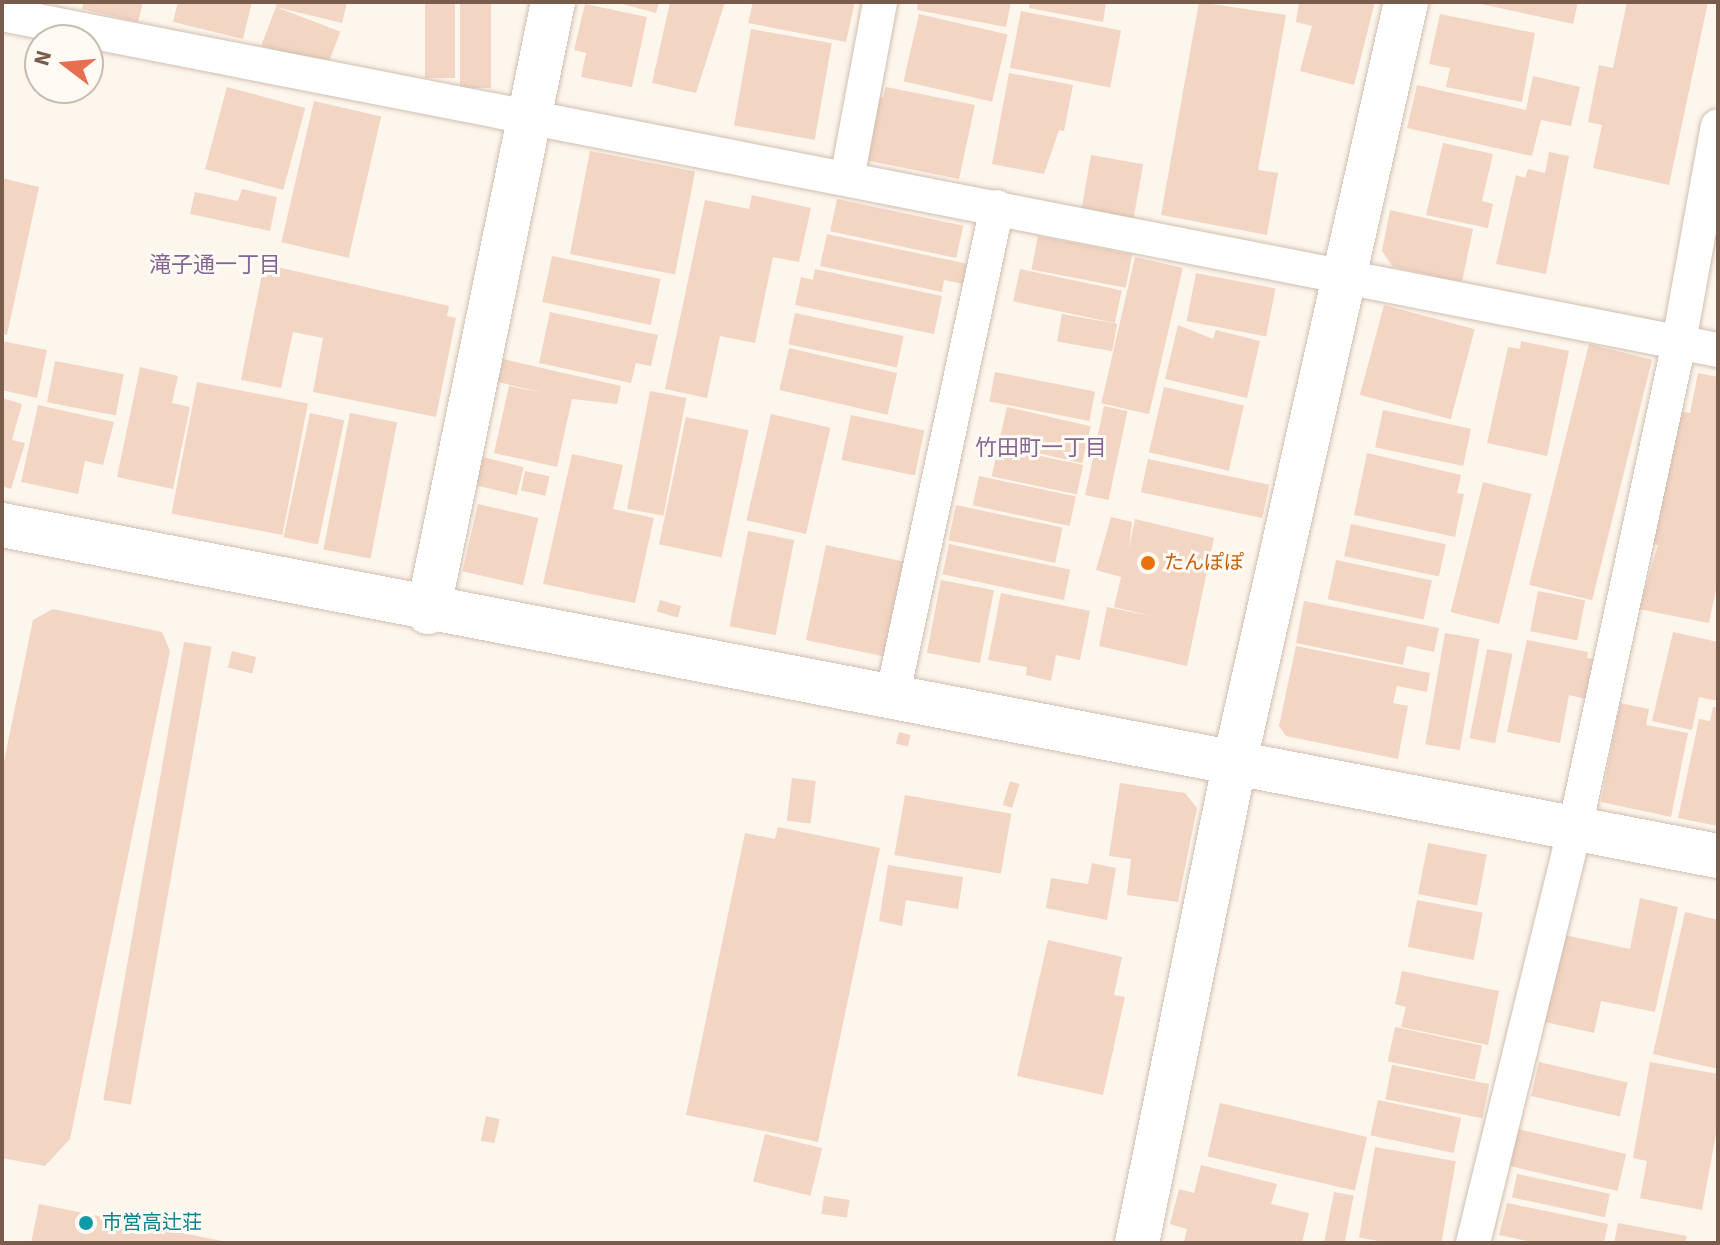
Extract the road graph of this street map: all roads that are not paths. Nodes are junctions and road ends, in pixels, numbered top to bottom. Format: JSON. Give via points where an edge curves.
{"nodes":[{"id":1,"x":553,"y":2,"type":"edge"},
{"id":2,"x":880,"y":2,"type":"edge"},
{"id":3,"x":1406,"y":2,"type":"edge"},
{"id":4,"x":2,"y":14,"type":"edge"},
{"id":5,"x":527,"y":117,"type":"junction"},
{"id":6,"x":1718,"y":126,"type":"edge"},
{"id":7,"x":847,"y":179,"type":"junction"},
{"id":8,"x":997,"y":207,"type":"junction"},
{"id":9,"x":1342,"y":273,"type":"junction"},
{"id":10,"x":1679,"y":342,"type":"junction"},
{"id":11,"x":1718,"y":350,"type":"edge"},
{"id":12,"x":2,"y":525,"type":"edge"},
{"id":13,"x":428,"y":612,"type":"junction"},
{"id":14,"x":892,"y":698,"type":"junction"},
{"id":15,"x":1235,"y":761,"type":"junction"},
{"id":16,"x":1575,"y":828,"type":"junction"},
{"id":17,"x":1718,"y":856,"type":"edge"},
{"id":18,"x":1137,"y":1243,"type":"edge"},
{"id":19,"x":1473,"y":1243,"type":"edge"}],
"edges":[{"from":1,"to":5,"type":"street"},
{"from":2,"to":7,"type":"lane"},
{"from":3,"to":9,"type":"street"},
{"from":4,"to":5,"type":"lane"},
{"from":5,"to":7,"type":"lane"},
{"from":5,"to":13,"type":"street"},
{"from":6,"to":10,"type":"lane"},
{"from":7,"to":8,"type":"lane"},
{"from":8,"to":9,"type":"lane"},
{"from":8,"to":14,"type":"lane"},
{"from":9,"to":10,"type":"lane"},
{"from":9,"to":15,"type":"street"},
{"from":10,"to":11,"type":"lane"},
{"from":10,"to":16,"type":"lane"},
{"from":12,"to":13,"type":"street"},
{"from":13,"to":14,"type":"street"},
{"from":14,"to":15,"type":"street"},
{"from":15,"to":16,"type":"street"},
{"from":15,"to":18,"type":"street"},
{"from":16,"to":17,"type":"street"},
{"from":16,"to":19,"type":"lane"}]}
